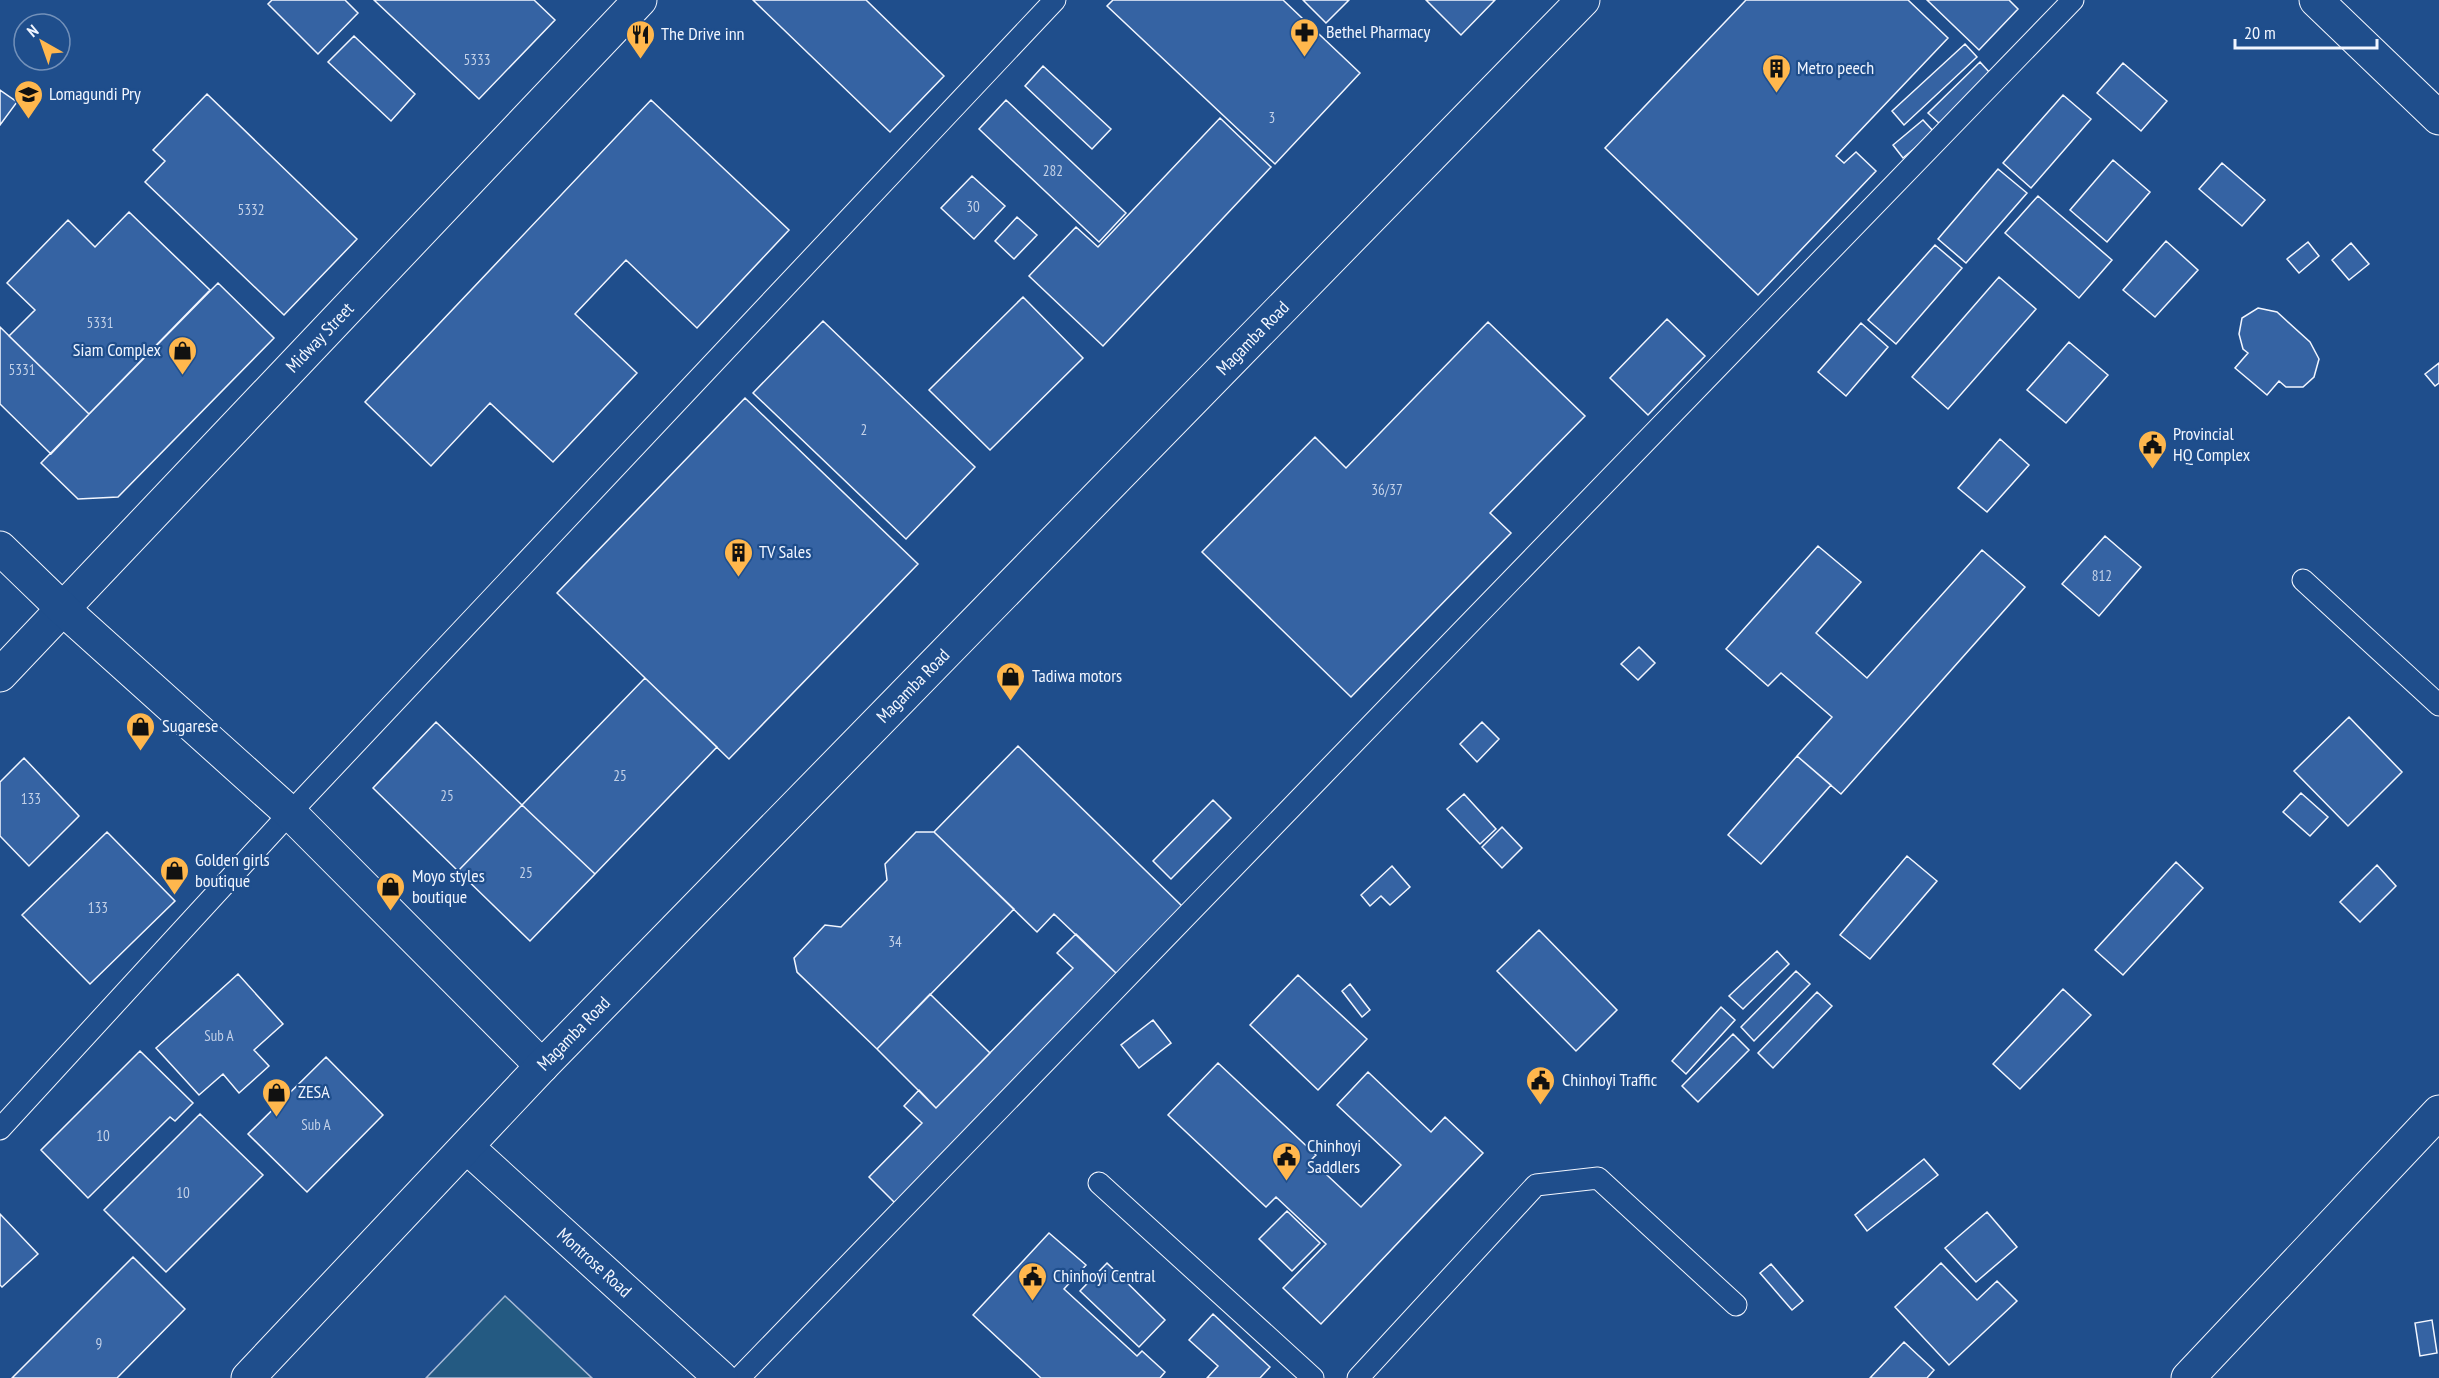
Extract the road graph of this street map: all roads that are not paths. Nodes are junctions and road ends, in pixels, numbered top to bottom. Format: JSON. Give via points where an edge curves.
{"nodes":[{"id":1,"x":640,"y":0,"type":"edge"},
{"id":2,"x":1055,"y":0,"type":"edge"},
{"id":3,"x":1583,"y":0,"type":"edge"},
{"id":4,"x":2073,"y":0,"type":"edge"},
{"id":5,"x":2316,"y":0,"type":"edge"},
{"id":6,"x":2439,"y":118,"type":"edge"},
{"id":7,"x":0,"y":548,"type":"edge"},
{"id":8,"x":2303,"y":580,"type":"dead end"},
{"id":9,"x":63,"y":609,"type":"junction"},
{"id":10,"x":0,"y":675,"type":"edge"},
{"id":11,"x":2439,"y":705,"type":"edge"},
{"id":12,"x":290,"y":813,"type":"junction"},
{"id":13,"x":542,"y":1066,"type":"junction"},
{"id":14,"x":2439,"y":1112,"type":"edge"},
{"id":15,"x":0,"y":1129,"type":"edge"},
{"id":16,"x":467,"y":1148,"type":"junction"},
{"id":17,"x":1099,"y":1183,"type":"dead end"},
{"id":18,"x":1736,"y":1305,"type":"dead end"},
{"id":19,"x":248,"y":1378,"type":"edge"},
{"id":20,"x":721,"y":1378,"type":"edge"},
{"id":21,"x":738,"y":1378,"type":"edge"},
{"id":22,"x":1313,"y":1378,"type":"edge"},
{"id":23,"x":1358,"y":1378,"type":"edge"},
{"id":24,"x":2188,"y":1378,"type":"edge"}],
"edges":[{"from":1,"to":9,"type":"main road","name":"Midway Street"},
{"from":2,"to":12,"type":"lane"},
{"from":3,"to":13,"type":"main road","name":"Magamba Road"},
{"from":4,"to":21,"type":"lane"},
{"from":5,"to":6,"type":"main road"},
{"from":7,"to":9,"type":"main road"},
{"from":8,"to":11,"type":"lane"},
{"from":9,"to":10,"type":"main road","name":"Midway Street"},
{"from":9,"to":12,"type":"main road"},
{"from":12,"to":13,"type":"main road"},
{"from":12,"to":15,"type":"lane"},
{"from":13,"to":16,"type":"main road","name":"Magamba Road"},
{"from":14,"to":24,"type":"main road"},
{"from":16,"to":19,"type":"main road","name":"Magamba Road"},
{"from":16,"to":20,"type":"main road","name":"Montrose Road"},
{"from":17,"to":22,"type":"lane"},
{"from":18,"to":23,"type":"lane","via":[[1598,1178],[1536,1185]]}]}
